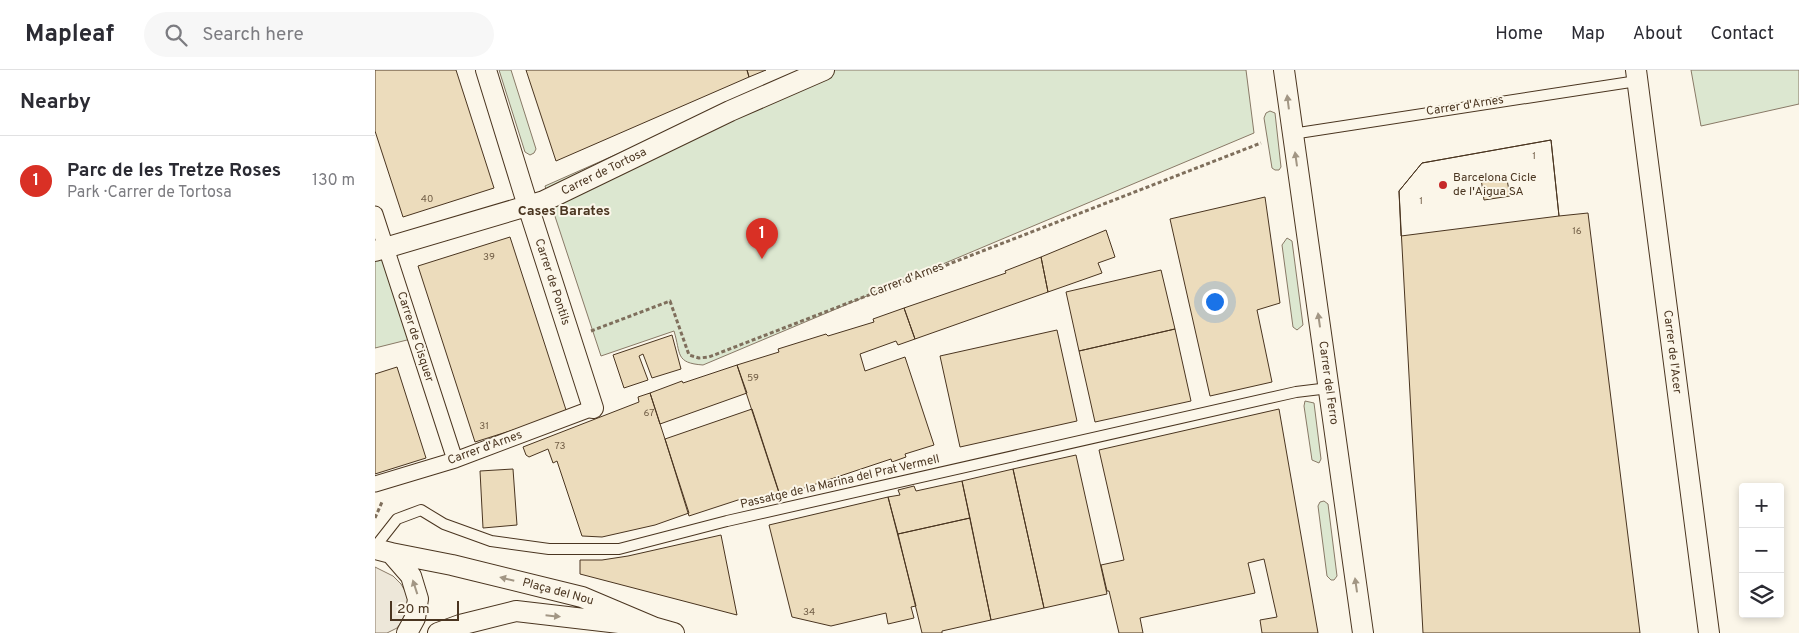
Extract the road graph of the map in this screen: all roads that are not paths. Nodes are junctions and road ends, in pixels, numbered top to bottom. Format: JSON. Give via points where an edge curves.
{"nodes":[{"id":1,"x":486,"y":70,"type":"edge"},
{"id":2,"x":824,"y":70,"type":"edge"},
{"id":3,"x":1284,"y":70,"type":"edge"},
{"id":4,"x":1636,"y":75,"type":"edge"},
{"id":5,"x":1293,"y":134,"type":"junction"},
{"id":6,"x":528,"y":206,"type":"junction"},
{"id":7,"x":375,"y":214,"type":"edge"},
{"id":8,"x":380,"y":250,"type":"edge"},
{"id":9,"x":1329,"y":388,"type":"junction"},
{"id":10,"x":593,"y":408,"type":"joint"},
{"id":11,"x":455,"y":460,"type":"junction"},
{"id":12,"x":375,"y":484,"type":"edge"},
{"id":13,"x":380,"y":550,"type":"edge"},
{"id":14,"x":653,"y":630,"type":"edge"},
{"id":15,"x":407,"y":633,"type":"edge"},
{"id":16,"x":438,"y":633,"type":"edge"},
{"id":17,"x":674,"y":633,"type":"edge"},
{"id":18,"x":1363,"y":633,"type":"edge"},
{"id":19,"x":1709,"y":633,"type":"edge"}],
"edges":[{"from":1,"to":6,"type":"street","name":"Carrer de Pontils"},
{"from":2,"to":6,"type":"street","name":"Carrer de Tortosa"},
{"from":5,"to":3,"type":"street","name":"Carrer del Ferro","one_way":true},
{"from":4,"to":5,"type":"lane","name":"Carrer d'Arnes"},
{"from":4,"to":19,"type":"street","name":"Carrer de l'Acer"},
{"from":9,"to":5,"type":"street","name":"Carrer del Ferro","one_way":true},
{"from":6,"to":8,"type":"street","name":"Carrer de Tortosa"},
{"from":6,"to":10,"type":"street","name":"Carrer de Pontils"},
{"from":7,"to":8,"type":"street","name":"Carrer de Cisquer"},
{"from":8,"to":11,"type":"street","name":"Carrer de Cisquer"},
{"from":9,"to":13,"type":"lane","name":"Passatge de la Marina del Prat Vermell","via":[[1296,392],[766,512],[619,549],[549,549],[491,541],[444,524],[421,510],[397,519]]},
{"from":18,"to":9,"type":"street","name":"Carrer del Ferro","one_way":true},
{"from":10,"to":11,"type":"street","name":"Carrer d'Arnes"},
{"from":11,"to":12,"type":"street","name":"Carrer d'Arnes"},
{"from":14,"to":13,"type":"street","name":"Plaça del Nou","one_way":true,"via":[[582,597]]},
{"from":15,"to":13,"type":"street","one_way":true,"via":[[415,618],[419,599],[411,576]]},
{"from":16,"to":14,"type":"street","name":"Plaça del Nou","one_way":true,"via":[[516,612]]},
{"from":14,"to":17,"type":"street"}]}
